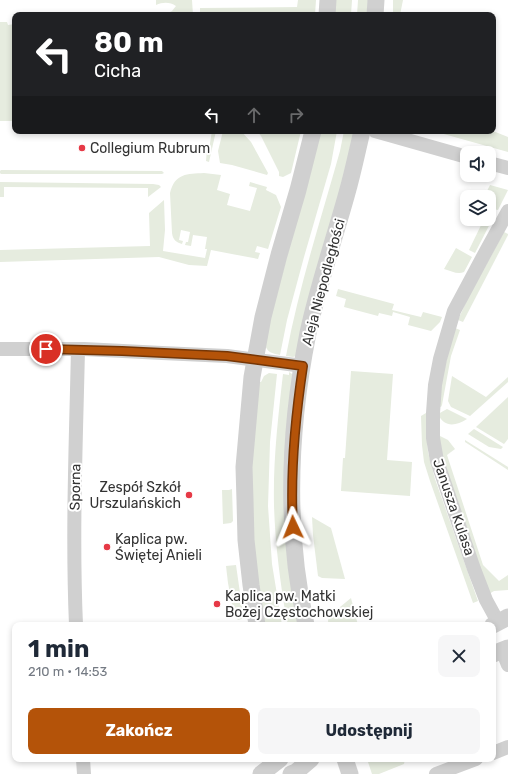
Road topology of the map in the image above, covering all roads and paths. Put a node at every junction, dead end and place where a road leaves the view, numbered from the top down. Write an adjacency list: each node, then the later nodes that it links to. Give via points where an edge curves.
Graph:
1 (328, 0): 3 (street)
2 (376, 0): 4 (street)
3 (327, 12)
4 (375, 12)
5 (312, 134): 14 (street, via 264,310)
6 (361, 134): 15 (street, Aleja Niepodległości, via 308,333)
7 (386, 134): 8 (street)
8 (460, 155)
9 (496, 165): 10 (street)
10 (508, 168)
11 (508, 211): 16 (street, Janusza Kulasa, via 454,311 435,385 433,426 437,461 474,569 486,600)
12 (0, 349): 13 (street)
13 (78, 349): 14 (street, via 227,356); 17 (street, Sporna)
14 (255, 360): 15 (street); 18 (street, via 244,467 244,500 246,540)
15 (303, 366): 19 (street, Aleja Niepodległości, via 295,423 292,515 299,586)
16 (500, 621)
17 (76, 622)
18 (257, 622)
19 (306, 622)
20 (508, 747): 21 (street)
21 (496, 752)
22 (83, 762): 28 (street)
23 (276, 762): 29 (street)
24 (306, 762): 27 (street)
25 (346, 762): 30 (street)
26 (468, 762): 31 (street)
27 (294, 770)
28 (84, 774)
29 (261, 774)
30 (350, 774)
31 (436, 774)

